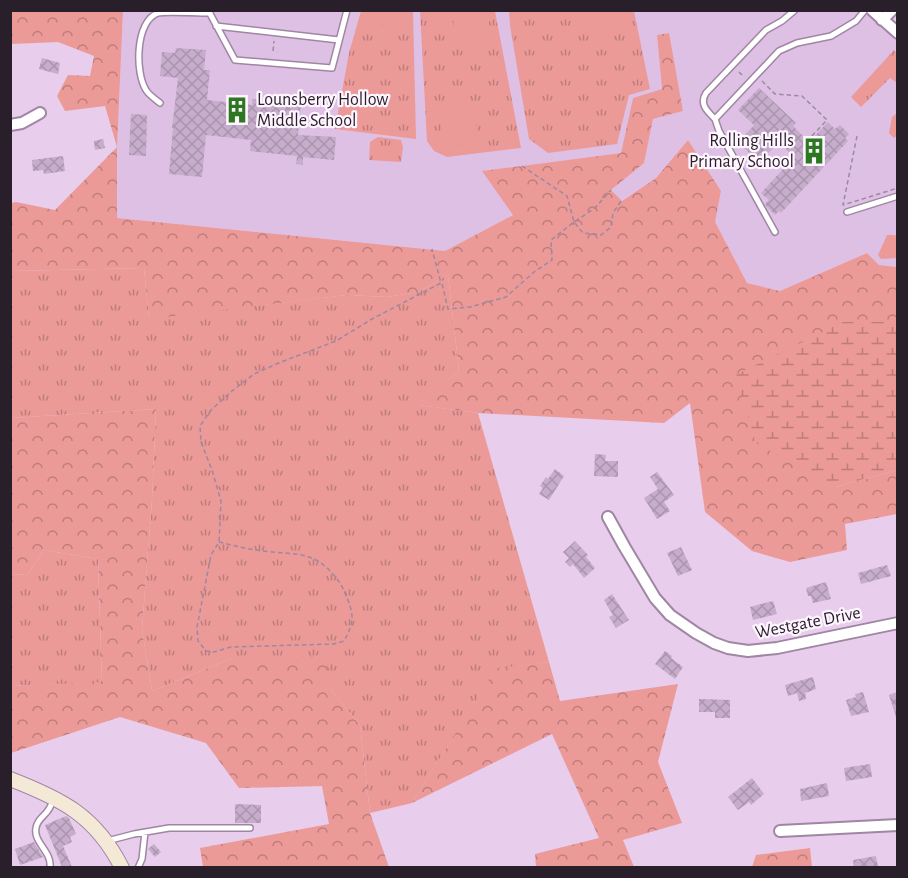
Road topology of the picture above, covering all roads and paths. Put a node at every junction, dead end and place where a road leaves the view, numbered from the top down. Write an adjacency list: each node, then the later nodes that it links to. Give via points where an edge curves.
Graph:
1 (347, 10): 11 (lane)
2 (795, 10): 18 (lane, via 766,30 706,93 703,105)
3 (865, 10): 18 (lane, via 856,21 831,36 779,51)
4 (872, 10): 7 (street)
5 (892, 10): 7 (street)
6 (209, 12): 8 (lane); 16 (lane, via 158,13 146,21 139,67 145,89)
7 (882, 20): 9 (street)
8 (216, 26): 11 (lane); 11 (lane, via 235,60 332,68)
9 (897, 33)
10 (274, 40): 12 (path)
11 (339, 40)
12 (273, 51)
13 (739, 72): 14 (path)
14 (742, 75)
15 (762, 81): 21 (path, via 775,94 802,96 827,120)
16 (160, 103)
17 (40, 112): 19 (street)
18 (715, 119): 29 (lane)
19 (10, 125)
20 (856, 136): 23 (path, via 843,205)
21 (808, 140)
22 (522, 166): 28 (path, via 567,196)
23 (897, 188)
24 (611, 190): 28 (path, via 595,208)
25 (897, 196): 27 (lane)
26 (621, 201): 28 (path, via 613,213 611,227 601,235 583,232)
27 (847, 212)
28 (574, 222): 31 (path, via 552,240 552,260 506,297 448,309)
29 (775, 232)
30 (432, 249): 31 (path)
31 (441, 283): 33 (path, via 336,341 254,374 211,410 200,426 201,442 221,501)
32 (608, 517): 34 (street, Westgate Drive, via 655,597 670,615 714,643 748,651 777,648)
33 (219, 542): 33 (path, via 211,555 197,627 198,641 206,651 344,641 353,619 341,583 329,568 308,556)
34 (897, 623)
35 (10, 779): 36 (street)
36 (53, 798): 41 (street, via 86,819); 42 (lane, via 36,824 35,833 51,861)
37 (897, 825): 39 (street)
38 (250, 828): 40 (lane, via 169,828)
39 (780, 831)
40 (145, 832): 41 (lane); 44 (lane)
41 (107, 841): 43 (street)
42 (49, 867)
43 (122, 867)
44 (138, 867)

